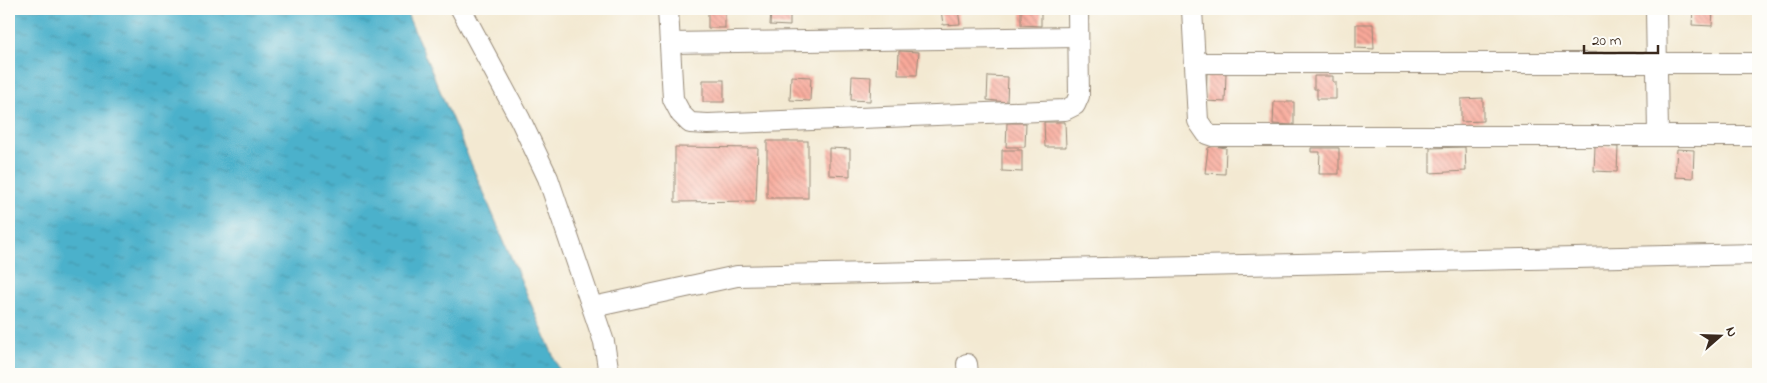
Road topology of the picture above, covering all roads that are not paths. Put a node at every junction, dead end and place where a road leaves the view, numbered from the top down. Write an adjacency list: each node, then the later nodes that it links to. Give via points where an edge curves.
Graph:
1 (461, 9): 14 (street, via 548,178)
2 (668, 9): 7 (street)
3 (1078, 9): 6 (street)
4 (1192, 9): 8 (street)
5 (1656, 9): 9 (street)
6 (1078, 37): 7 (street); 7 (street, via 1079,96 1075,105 1065,110 708,124 690,123 673,99)
7 (670, 43)
8 (1195, 63): 9 (street); 11 (street, via 1198,121 1207,134 1213,136)
9 (1657, 63): 10 (street); 11 (street)
10 (1758, 63)
11 (1658, 134): 12 (street)
12 (1758, 136)
13 (1758, 254): 14 (street, via 737,276)
14 (593, 307): 15 (street, via 604,342)
15 (609, 374)

